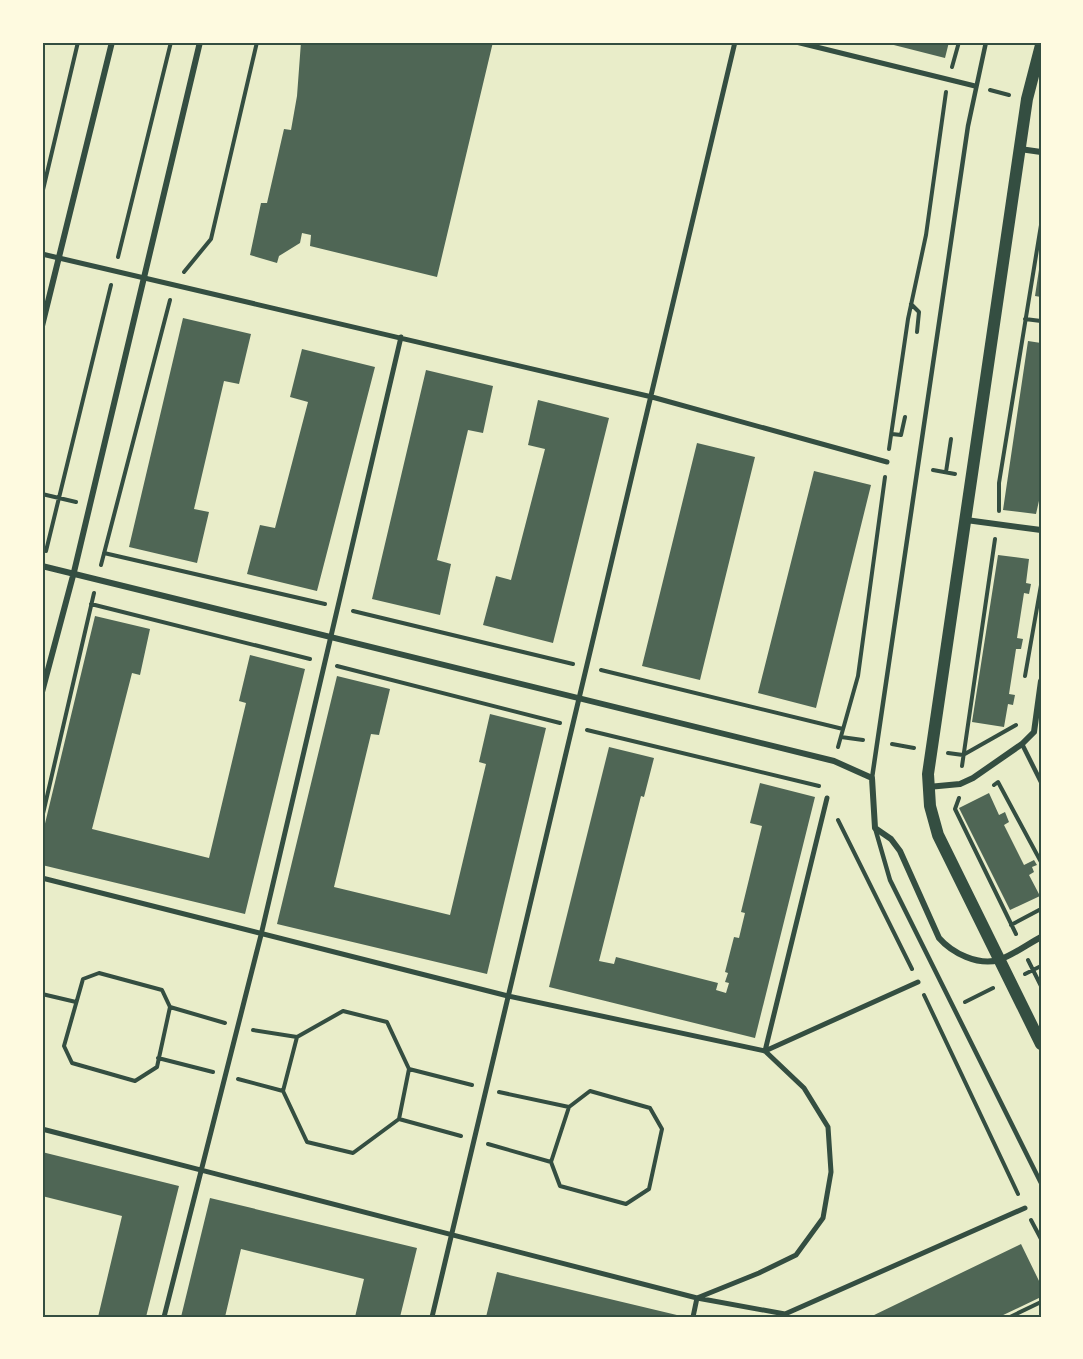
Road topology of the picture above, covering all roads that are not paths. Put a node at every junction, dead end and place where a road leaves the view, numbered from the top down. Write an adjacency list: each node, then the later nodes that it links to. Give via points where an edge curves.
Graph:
1 (112, 42): 11 (street)
2 (200, 42): 12 (street)
3 (735, 42): 15 (street)
4 (796, 42): 7 (street)
5 (986, 42): 7 (lane)
6 (1041, 45): 8 (main road, via 1030,84)
7 (975, 86): 26 (lane)
8 (1020, 149): 9 (street); 17 (main road)
9 (1041, 152)
10 (42, 254): 11 (street)
11 (59, 258): 12 (street); 13 (street)
12 (144, 277): 14 (street); 20 (street)
13 (42, 326)
14 (401, 337): 15 (street); 21 (street)
15 (652, 397): 16 (street); 24 (street)
16 (887, 462)
17 (966, 520): 18 (street); 28 (main road)
18 (1041, 531)
19 (42, 566): 20 (street)
20 (74, 572): 21 (street); 23 (street)
21 (331, 639): 24 (street); 32 (street)
22 (1041, 681): 25 (street, via 1034,732)
23 (42, 693)
24 (577, 700): 26 (street, via 834,761); 36 (street)
25 (1022, 744): 27 (lane); 28 (street, via 960,784)
26 (872, 778): 30 (street)
27 (1041, 782)
28 (928, 787): 34 (main road, via 939,835)
29 (827, 798): 38 (street)
30 (875, 828): 34 (street, via 900,851 946,947 966,957); 41 (lane, via 890,880)
31 (42, 878): 32 (street)
32 (261, 934): 36 (street); 40 (street)
33 (1041, 938): 34 (street)
34 (999, 960): 37 (main road)
35 (918, 982): 38 (street)
36 (508, 996): 38 (street); 43 (street)
37 (1041, 1044)
38 (765, 1051): 44 (street, via 804,1088 828,1127 831,1173 823,1218 796,1255)
39 (42, 1130): 40 (street)
40 (200, 1171): 43 (street); 45 (street)
41 (1041, 1183)
42 (1025, 1208): 44 (street, via 785,1314)
43 (452, 1236): 44 (street); 46 (street)
44 (698, 1298): 47 (street)
45 (164, 1317)
46 (432, 1317)
47 (693, 1317)

